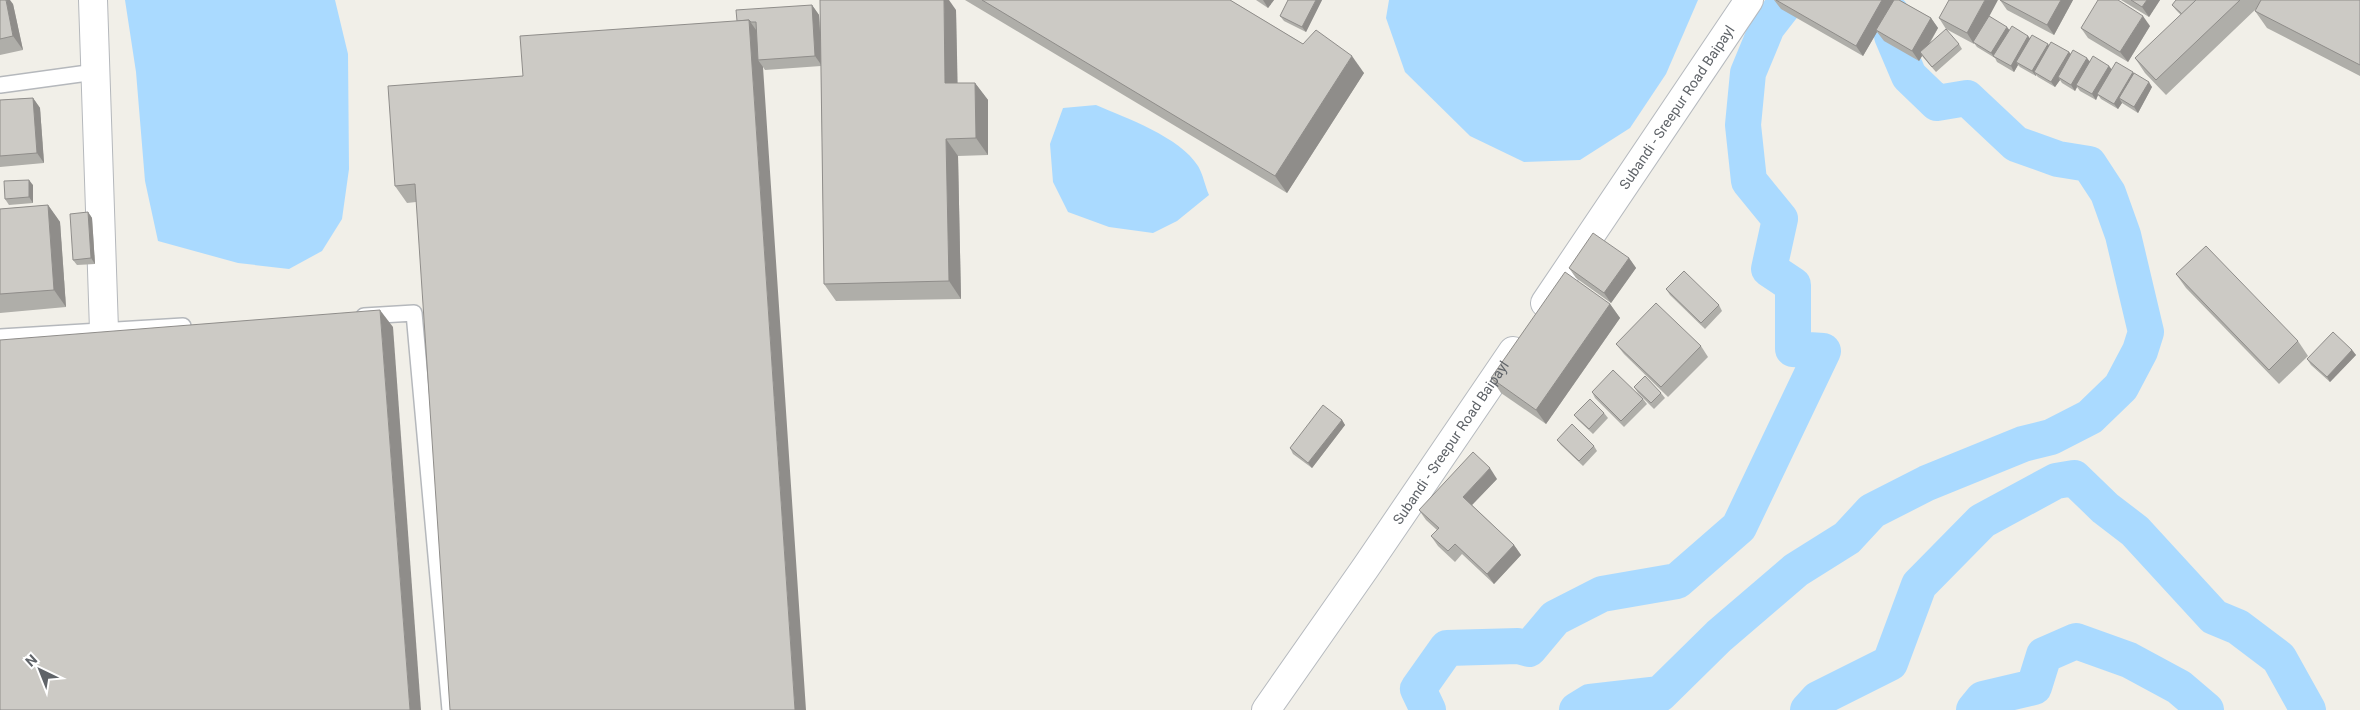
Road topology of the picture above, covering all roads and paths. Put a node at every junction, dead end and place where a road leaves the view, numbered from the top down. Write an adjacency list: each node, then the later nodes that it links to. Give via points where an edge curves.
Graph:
1 (93, 0): 3 (street)
2 (1749, 0): 10 (street, Subandi - Sreepur Road Baipayl)
3 (95, 72): 4 (lane); 7 (street)
4 (0, 85)
5 (346, 317): 9 (lane, via 414,314)
6 (201, 325): 7 (lane)
7 (104, 330): 8 (lane)
8 (0, 337)
9 (450, 710)
10 (1266, 710)

